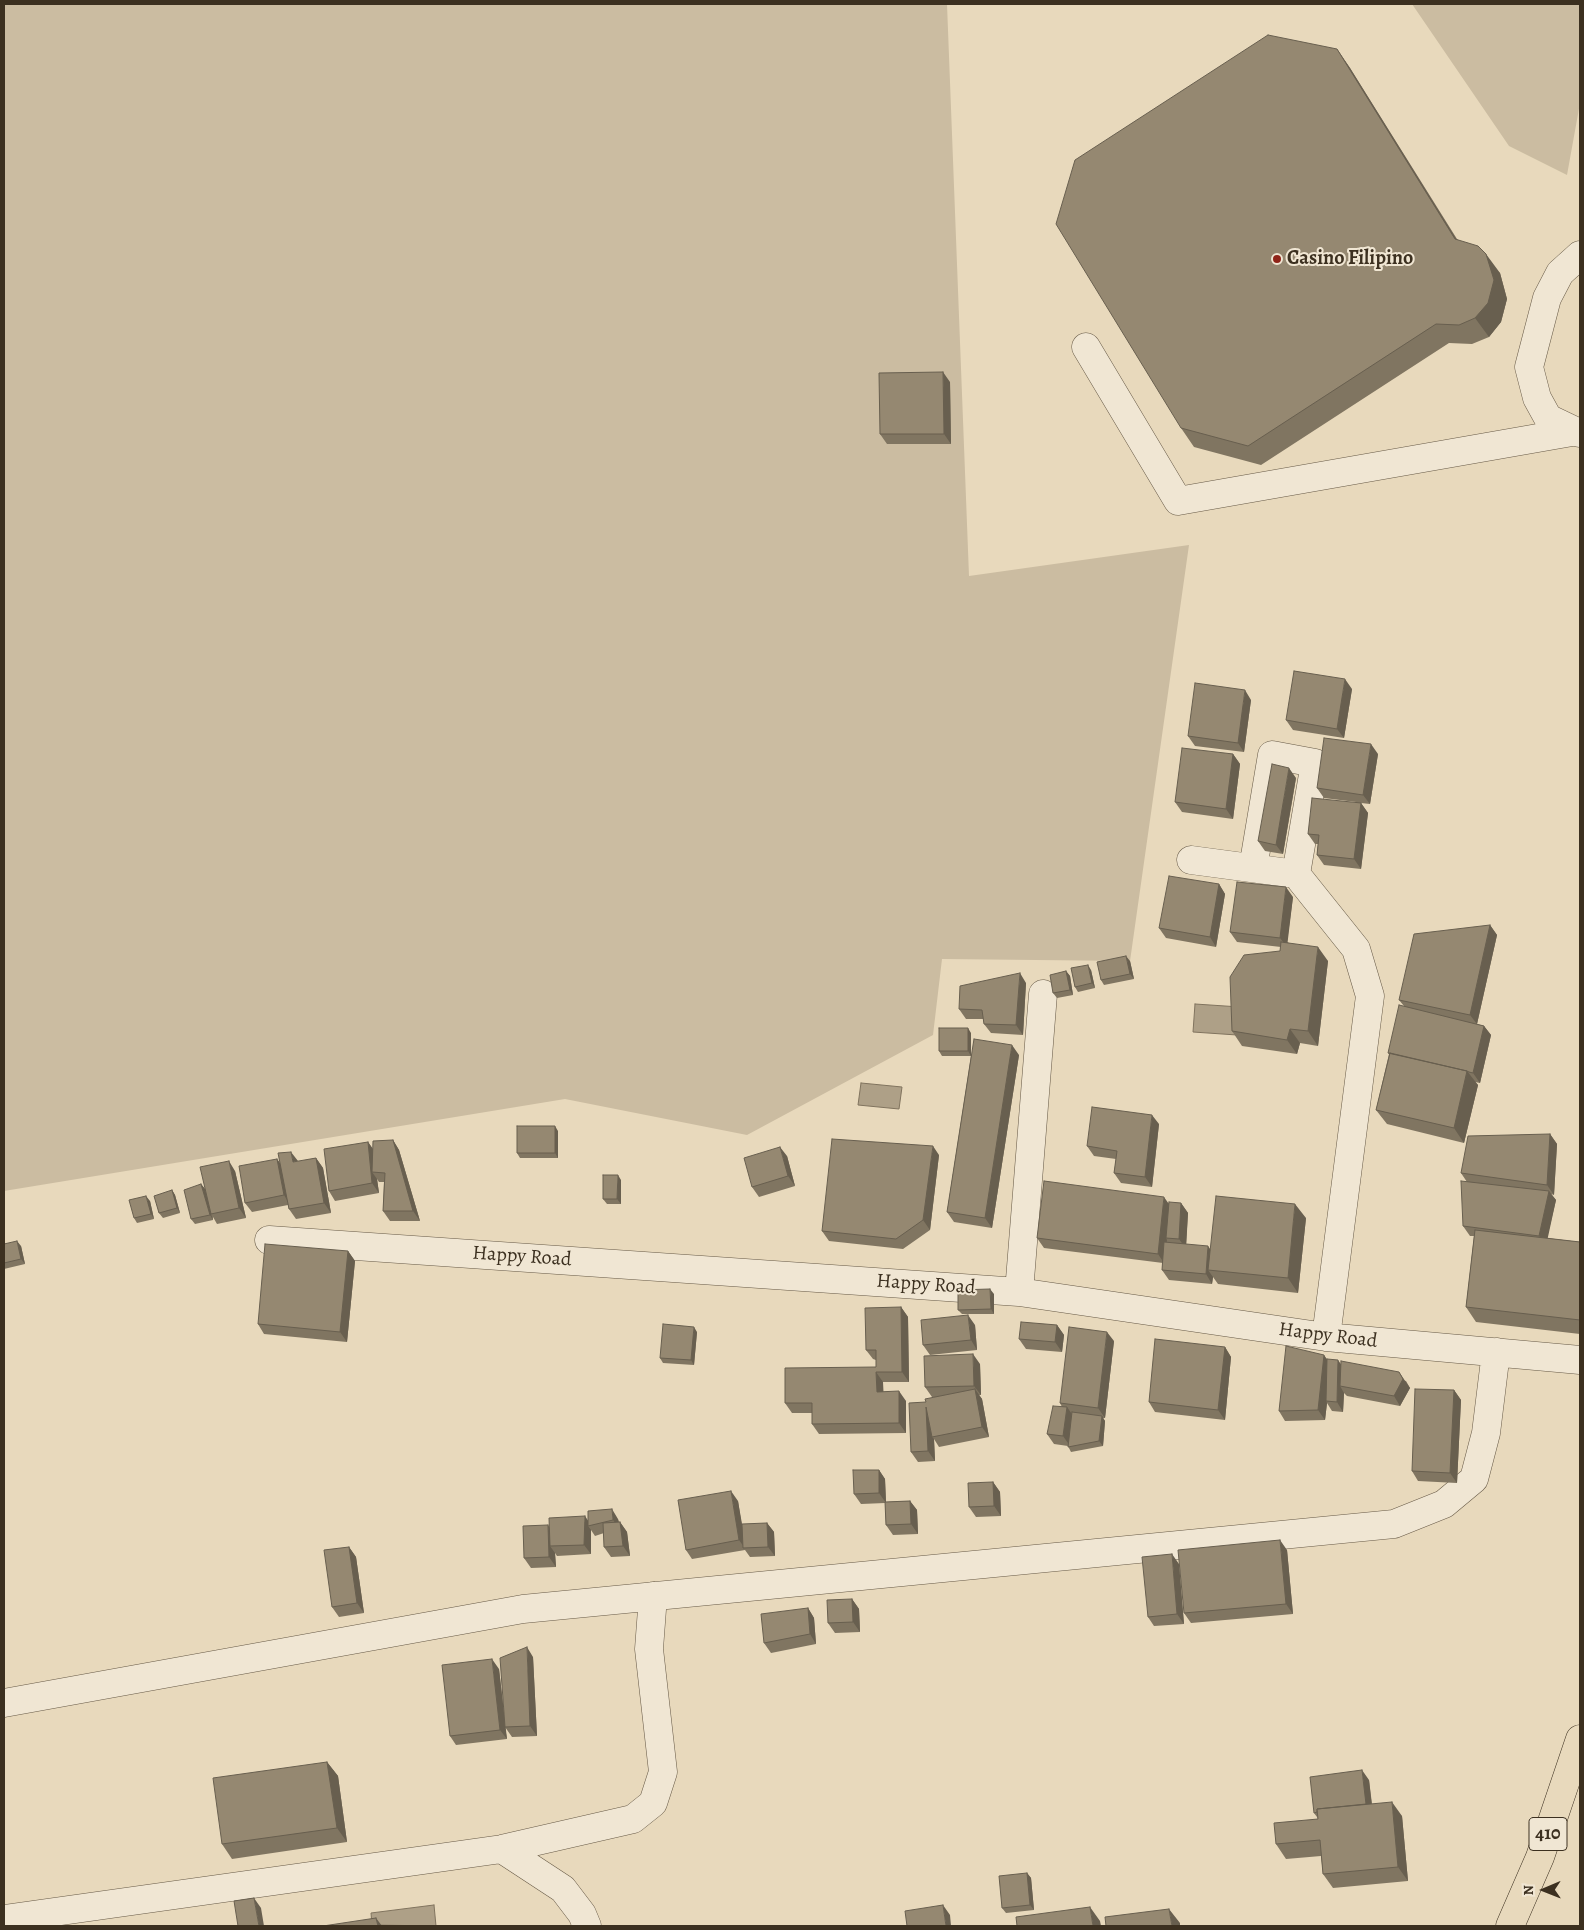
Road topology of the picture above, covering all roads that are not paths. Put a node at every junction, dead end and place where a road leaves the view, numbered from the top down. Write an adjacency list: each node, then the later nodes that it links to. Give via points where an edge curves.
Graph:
1 (1580, 255): 3 (street, via 1560,273 1547,298 1529,367 1537,398 1548,418)
2 (1086, 347): 3 (street, via 1178,501)
3 (1576, 433)
4 (1191, 860): 5 (street)
5 (1253, 868): 6 (street); 6 (street, via 1272,755 1315,764)
6 (1296, 874): 10 (street, via 1356,949 1370,996)
7 (1043, 994): 9 (street)
8 (269, 1240): 9 (street, Happy Road)
9 (1019, 1292): 10 (street, Happy Road)
10 (1326, 1337): 11 (street, Happy Road)
11 (1496, 1352): 12 (street, Happy Road); 13 (street, via 1486,1433 1474,1479 1444,1504 1394,1524)
12 (1580, 1360)
13 (653, 1596): 14 (street, via 523,1609); 16 (street, via 649,1648 663,1772 653,1803 633,1819)
14 (4, 1703)
15 (1580, 1739): 19 (main road, 410, via 1540,1857)
16 (502, 1849): 17 (street); 18 (street, via 563,1889)
17 (4, 1919)
18 (588, 1926)
19 (1510, 1926)

